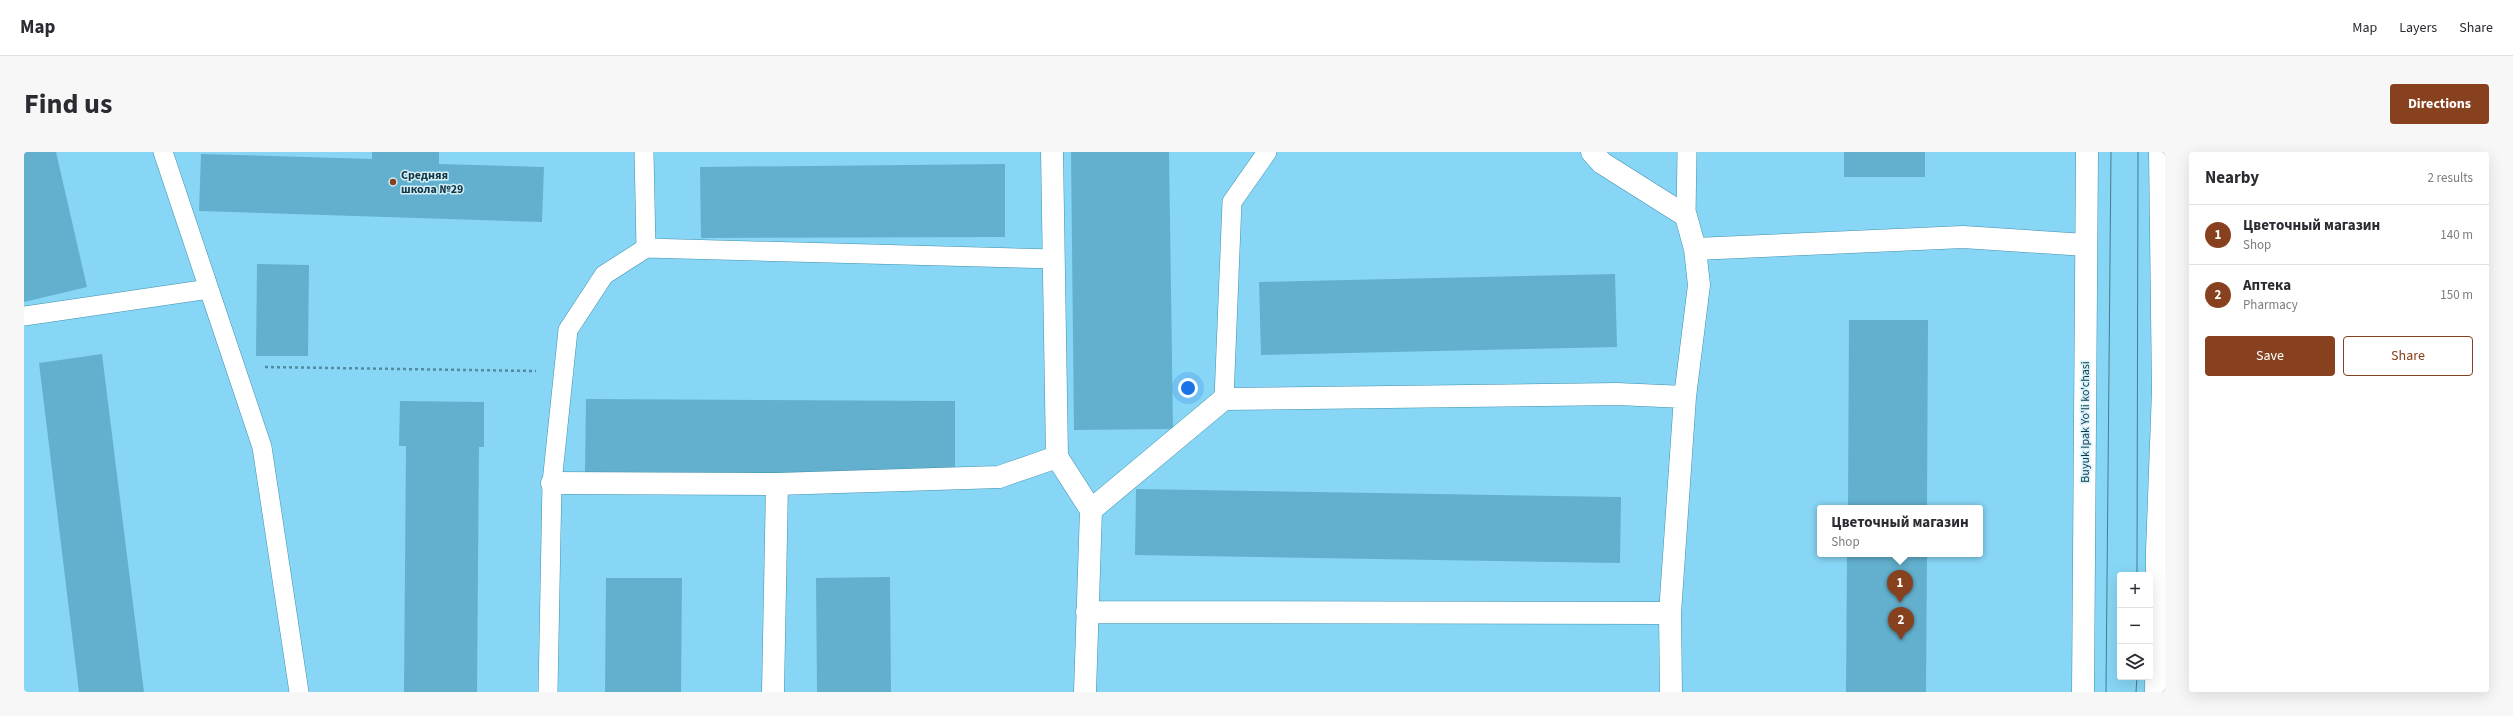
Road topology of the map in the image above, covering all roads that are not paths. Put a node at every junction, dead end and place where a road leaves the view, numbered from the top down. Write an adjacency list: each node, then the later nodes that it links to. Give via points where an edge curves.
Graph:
1 (163, 152): 14 (lane)
2 (644, 152): 11 (lane)
3 (1052, 152): 13 (street)
4 (1267, 152): 18 (lane, via 1232,202)
5 (1592, 152): 9 (street, via 1602,163)
6 (1687, 152): 9 (lane)
7 (2087, 152): 10 (street, Buyuk Ipak Yo'li ko'chasi)
8 (2160, 152): 16 (street)
9 (1686, 216): 12 (street)
10 (2086, 245): 12 (street, via 1963,237); 30 (street, Buyuk Ipak Yo'li ko'chasi)
11 (646, 248): 13 (lane); 20 (lane, via 604,275 568,330)
12 (1695, 249): 17 (street, via 1699,285)
13 (1054, 259): 19 (street)
14 (209, 289): 15 (lane); 25 (lane, via 262,447)
15 (24, 316)
16 (2164, 391): 31 (street, via 2157,551)
17 (1685, 397): 18 (street, via 1617,394); 24 (street)
18 (1224, 399): 22 (street)
19 (1057, 458): 21 (street, via 999,477); 22 (street)
20 (552, 483): 21 (street); 26 (lane)
21 (777, 484): 27 (street)
22 (1091, 510): 23 (street)
23 (1087, 612): 24 (street); 28 (street)
24 (1670, 613): 29 (street)
25 (299, 692)
26 (548, 692)
27 (773, 692)
28 (1084, 692)
29 (1670, 692)
30 (2083, 692)
31 (2156, 692)

